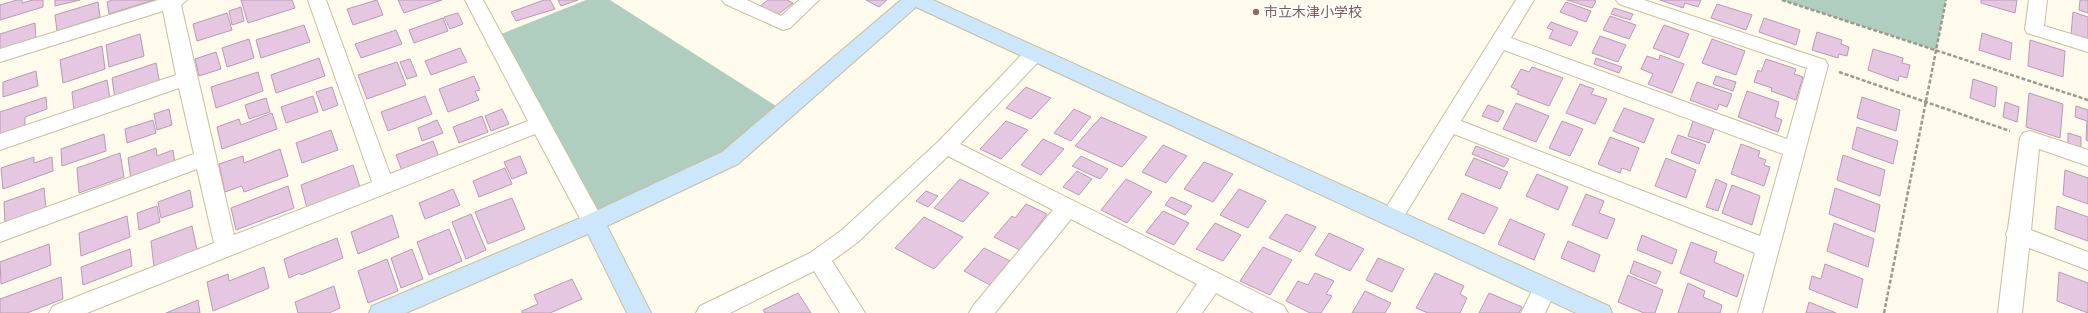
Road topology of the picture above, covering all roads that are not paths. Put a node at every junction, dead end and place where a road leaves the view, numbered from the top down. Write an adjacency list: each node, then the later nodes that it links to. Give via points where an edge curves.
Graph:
1 (317, 0): 23 (street)
2 (474, 0): 16 (street)
3 (731, 0): 4 (street, via 782,24)
4 (810, 0)
5 (913, 0): 26 (street, via 730,158)
6 (917, 0): 13 (street)
7 (1524, 0): 11 (street)
8 (1625, 0): 20 (street, via 1818,65)
9 (2038, 0): 12 (street, via 2034,29)
10 (175, 1): 14 (street); 15 (street)
11 (1500, 41): 17 (street); 20 (street)
12 (2088, 46)
13 (1034, 54): 19 (street); 25 (street)
14 (0, 56)
15 (186, 79): 18 (street); 21 (street)
16 (540, 124): 23 (street); 26 (street)
17 (1449, 124): 25 (street); 30 (street)
18 (0, 142)
19 (946, 146): 24 (street); 31 (street, via 850,236)
20 (1794, 150): 30 (street)
21 (207, 157): 27 (street); 29 (street)
22 (2088, 158): 28 (street, via 2030,138)
23 (384, 186): 29 (street)
24 (1068, 208): 33 (street); 40 (street)
25 (1392, 217): 34 (street)
26 (593, 222): 36 (street); 37 (street)
27 (0, 233)
28 (2018, 234): 32 (street); 46 (street)
29 (226, 248): 35 (street)
30 (1768, 249): 45 (street)
31 (818, 259): 38 (street); 39 (street)
32 (2088, 261)
33 (1212, 280): 41 (street); 42 (street)
34 (1546, 288): 43 (street); 44 (street)
35 (61, 313)
36 (381, 313)
37 (639, 313)
38 (708, 313)
39 (853, 313)
40 (981, 313)
41 (1189, 313)
42 (1276, 313)
43 (1533, 313)
44 (1600, 313)
45 (1750, 313)
46 (2010, 313)

